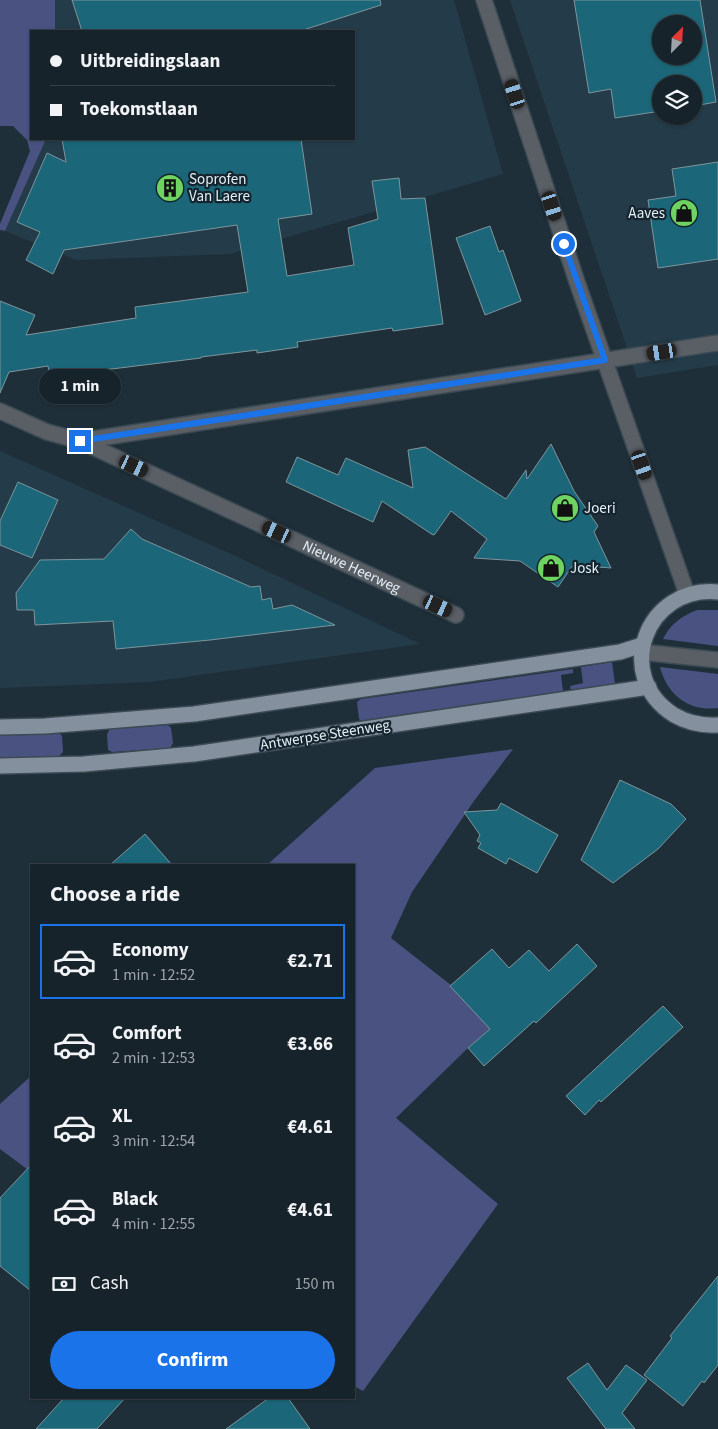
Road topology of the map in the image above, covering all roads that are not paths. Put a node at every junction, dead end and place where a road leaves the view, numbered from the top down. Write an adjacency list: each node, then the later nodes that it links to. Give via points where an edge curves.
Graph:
1 (484, 0): 3 (street)
2 (718, 344): 3 (street)
3 (605, 360): 5 (street); 7 (street)
4 (0, 411): 5 (street, Nieuwe Heerweg, via 47,432)
5 (80, 441): 8 (street, Nieuwe Heerweg)
6 (718, 592): 7 (main road)
7 (687, 594): 9 (main road, via 660,611 649,628)
8 (456, 614)
9 (642, 649): 10 (street); 11 (main road); 13 (main road, via 194,714)
10 (718, 660)
11 (649, 687): 12 (main road, via 666,710 681,719); 14 (main road, Antwerpse Steenweg, via 194,754 84,764)
12 (718, 725)
13 (0, 727)
14 (0, 766)

